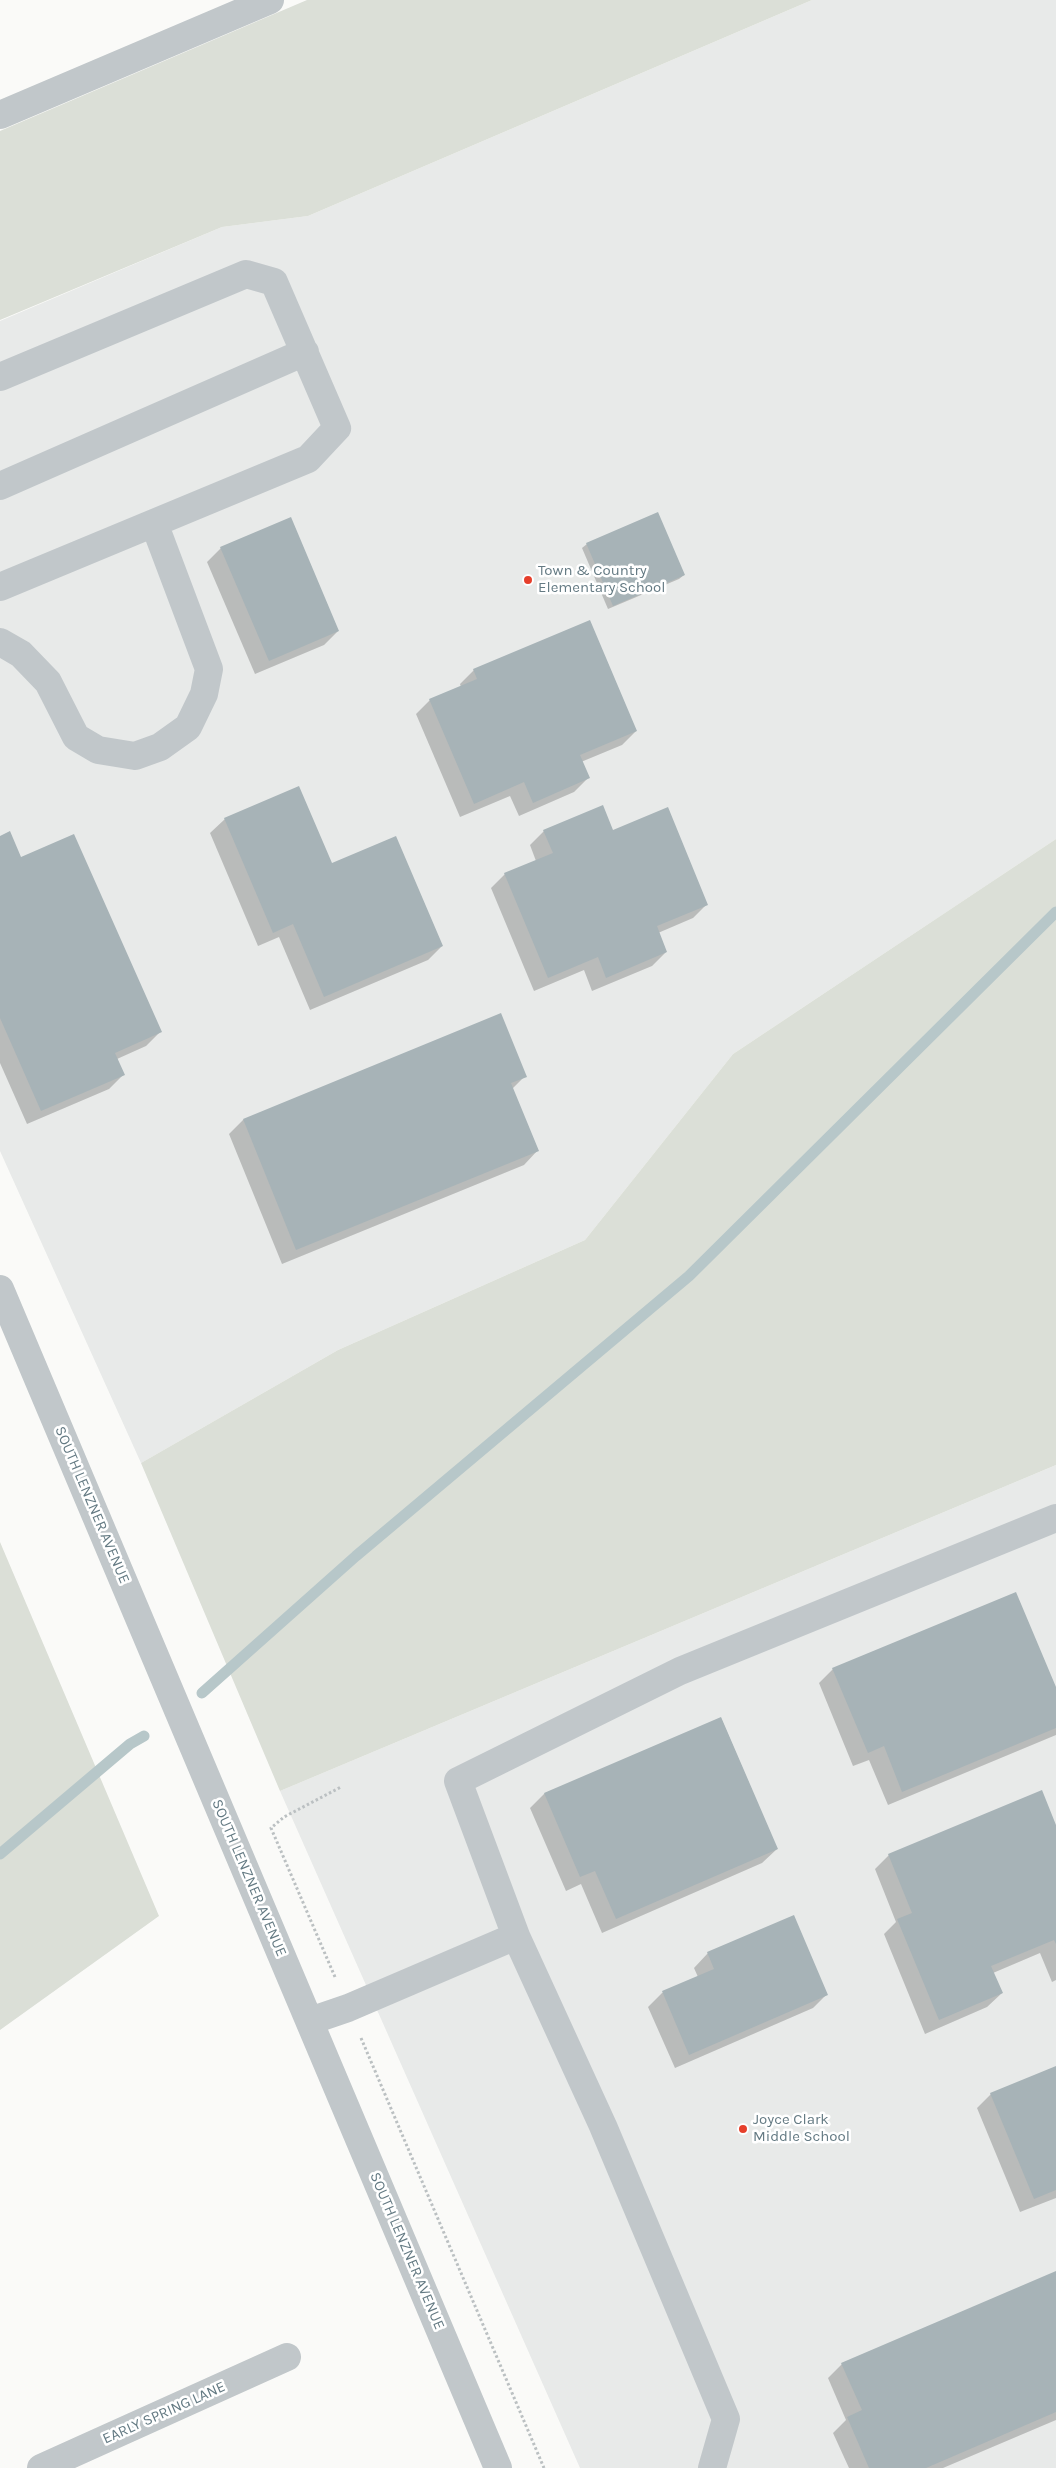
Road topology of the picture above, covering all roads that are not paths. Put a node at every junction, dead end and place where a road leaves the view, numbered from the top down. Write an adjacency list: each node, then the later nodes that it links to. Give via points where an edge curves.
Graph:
1 (270, 0): 2 (street)
2 (0, 115)
3 (305, 352): 4 (street, via 274,282 246,274); 5 (street); 6 (street, via 337,428 308,459)
4 (0, 378)
5 (0, 486)
6 (154, 523): 7 (street); 8 (street, via 209,669 204,694 188,726 160,748 135,756 98,750 76,737 48,682 21,654)
7 (0, 588)
8 (0, 642)
9 (0, 1289): 12 (street, SOUTH LENZNER AVENUE)
10 (1056, 1518): 11 (street, via 680,1671 458,1781)
11 (516, 1936): 12 (street); 16 (street, via 602,2126 726,2419)
12 (310, 2021): 15 (street, SOUTH LENZNER AVENUE)
13 (287, 2357): 14 (street, EARLY SPRING LANE)
14 (41, 2468)
15 (498, 2468)
16 (712, 2468)

